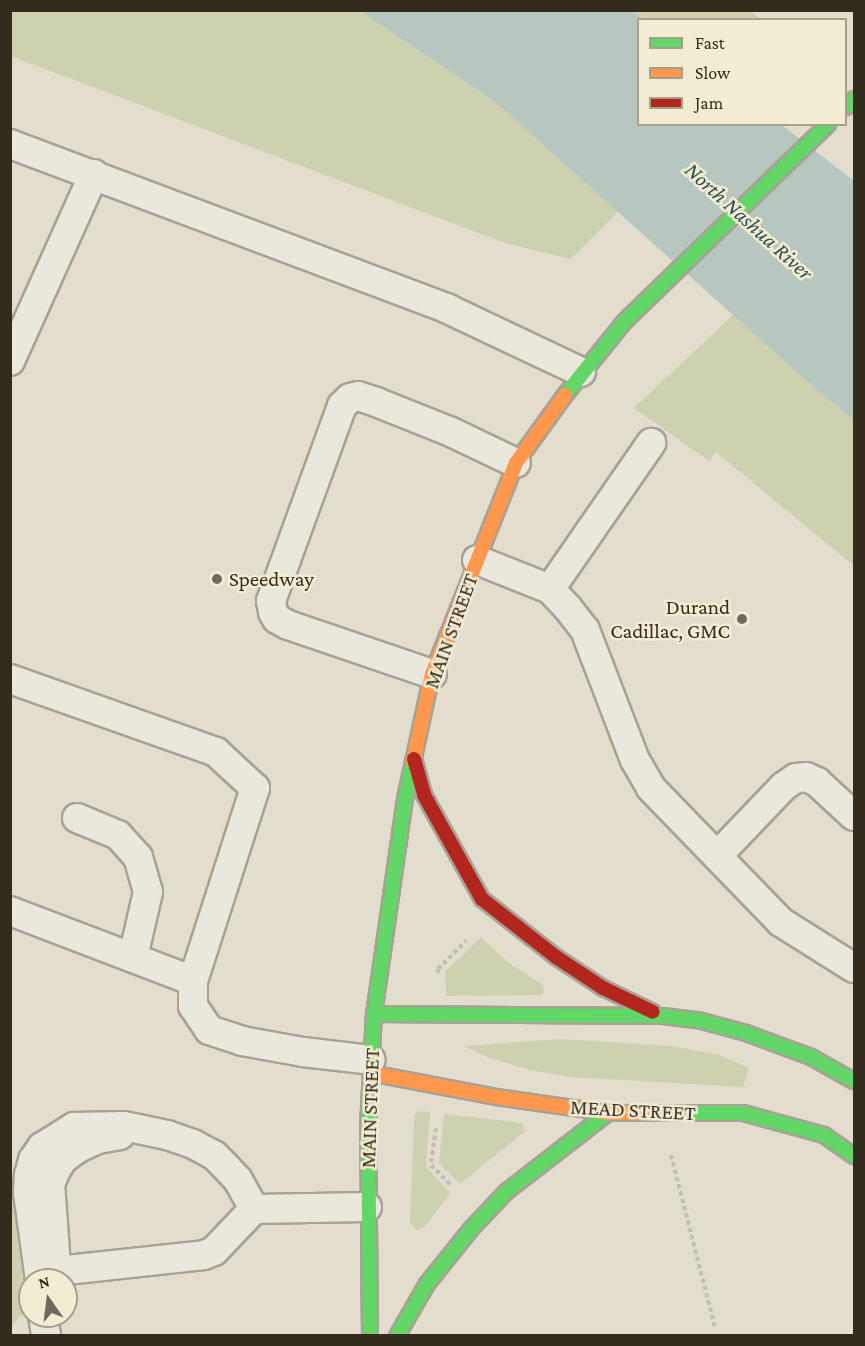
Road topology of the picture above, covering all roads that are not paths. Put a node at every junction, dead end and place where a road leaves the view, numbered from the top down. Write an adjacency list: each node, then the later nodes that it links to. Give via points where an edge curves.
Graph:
1 (826, 126): 5 (main road, MAIN STREET, via 625,321)
2 (10, 144): 3 (lane)
3 (94, 174): 4 (lane); 5 (lane, via 448,309)
4 (10, 361)
5 (582, 372): 7 (main road, MAIN STREET)
6 (651, 443): 9 (lane)
7 (516, 463): 8 (main road, MAIN STREET); 10 (lane, via 449,431 358,396 342,406 271,601 273,612 288,625)
8 (477, 560): 9 (lane); 10 (main road, MAIN STREET)
9 (550, 589): 15 (lane, via 585,630 635,760 651,788)
10 (432, 674): 12 (main road, MAIN STREET)
11 (10, 679): 19 (lane, via 216,752 255,788)
12 (414, 758): 20 (main road, MAIN STREET); 21 (main road, via 424,795 482,899 603,988)
13 (855, 816): 15 (lane, via 817,782 796,778)
14 (77, 818): 17 (lane, via 118,835 138,857 148,892)
15 (717, 856): 18 (lane, via 781,922)
16 (10, 911): 17 (lane)
17 (133, 957): 19 (lane)
18 (855, 968)
19 (193, 981): 22 (lane, via 193,1006 209,1030 242,1041)
20 (374, 1014): 21 (main road); 22 (main road, MAIN STREET)
21 (663, 1016): 23 (main road, via 698,1020 746,1033 811,1057)
22 (370, 1066): 24 (main road, MEAD STREET, via 496,1097); 26 (main road, MAIN STREET)
23 (855, 1081)
24 (608, 1113): 25 (main road, MEAD STREET, via 743,1113 824,1135); 31 (main road, via 506,1192 427,1284)
25 (855, 1156)
26 (367, 1207): 27 (lane); 30 (main road, MAIN STREET)
27 (254, 1209): 28 (lane, via 237,1180 214,1155 167,1135 138,1133 98,1138 63,1159 50,1184); 29 (lane, via 214,1251 204,1255)
28 (48, 1268)
29 (78, 1272)
30 (370, 1335)
31 (397, 1335)

